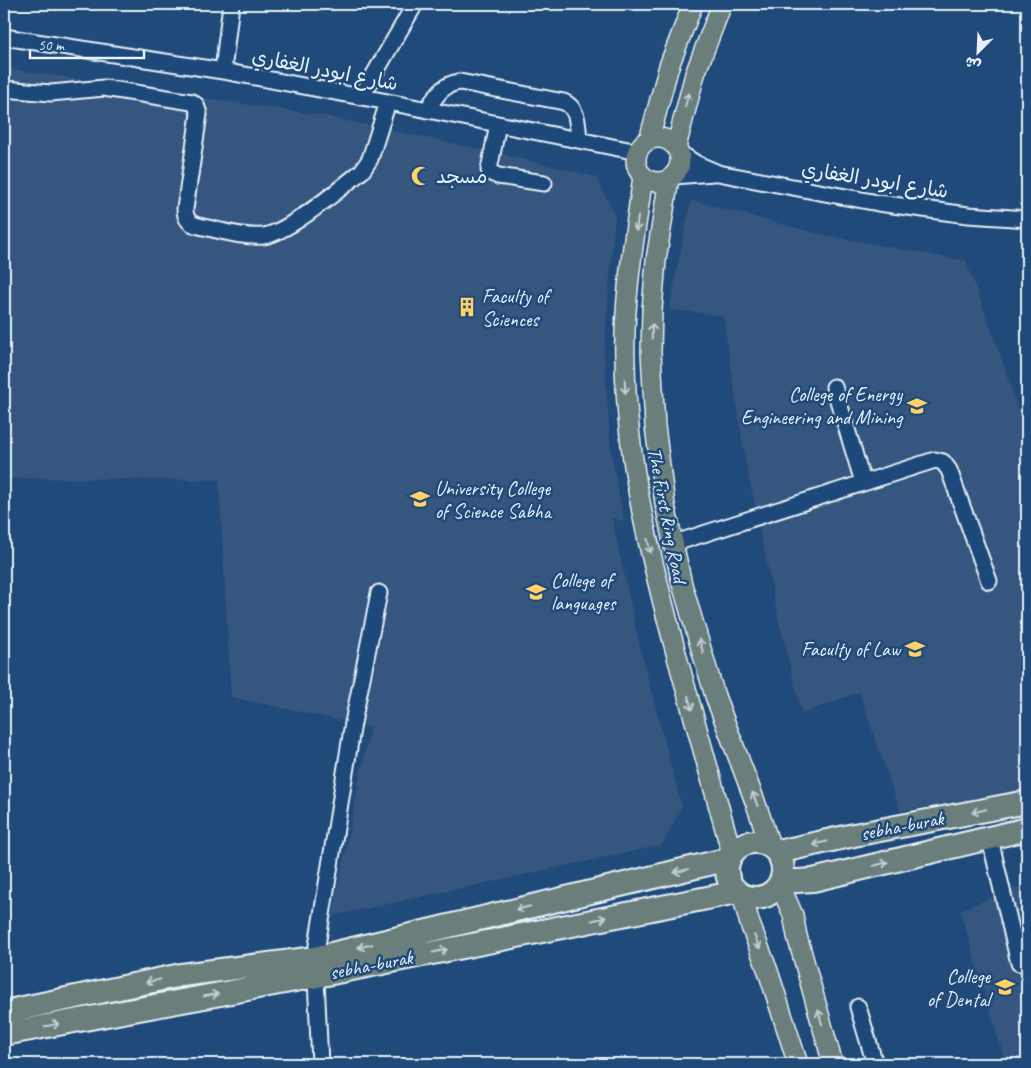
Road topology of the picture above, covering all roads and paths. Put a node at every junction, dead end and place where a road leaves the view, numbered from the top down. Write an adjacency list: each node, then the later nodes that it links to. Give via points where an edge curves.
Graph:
1 (231, 4): 6 (street)
2 (415, 4): 8 (street)
3 (693, 4): 13 (main road)
4 (722, 4): 14 (main road, one-way to 4, via 695,74)
5 (4, 37): 6 (street, شارع ابودر الغفاري)
6 (223, 72): 8 (street, شارع ابودر الغفاري)
7 (4, 89): 9 (street, via 51,93 104,88 192,102 199,114 185,208 187,220 199,226 256,236 287,227 362,171 370,158)
8 (361, 97): 9 (street, شارع ابودر الغفاري)
9 (388, 102): 10 (street, شارع ابودر الغفاري)
10 (427, 110): 11 (street, شارع ابودر الغفاري); 12 (street, via 448,85 460,82 487,87 569,104 576,113)
11 (498, 124): 12 (street, شارع ابودر الغفاري); 18 (street, via 491,173)
12 (579, 139): 13 (street, شارع ابودر الغفاري)
13 (644, 146): 14 (main road, via 661,138); 16 (main road, via 637,164)
14 (677, 150): 15 (street, شارع ابودر الغفاري); 17 (main road, via 679,165)
15 (718, 173): 17 (street, شارع ابودر الغفاري); 19 (street, شارع ابودر الغفاري, via 878,203)
16 (643, 176): 17 (main road, via 656,181); 29 (main road, The First Ring Road, one-way to 29, via 625,350 627,414 633,463 657,583)
17 (671, 177): 22 (main road, The First Ring Road, one-way to 17, via 659,465 651,352 656,260)
18 (544, 183)
19 (1027, 219)
20 (834, 387): 21 (street)
21 (864, 482): 22 (street); 23 (street, via 930,460 943,462 949,470)
22 (672, 544): 28 (main road, The First Ring Road, one-way to 22, via 715,696)
23 (989, 581)
24 (379, 593): 33 (street, via 354,723)
25 (1027, 802): 28 (highway, sebha-burak, one-way to 28)
26 (1027, 829): 27 (highway, sebha-burak)
27 (990, 838): 30 (highway, sebha-burak, one-way to 27, via 813,880); 32 (street)
28 (774, 849): 29 (highway, via 762,842 745,843); 30 (highway, via 784,866)
29 (730, 857): 31 (highway, via 727,873); 33 (highway, sebha-burak, one-way to 33)
30 (781, 883): 31 (highway, via 767,896 751,898); 39 (main road, one-way to 30, via 793,915)
31 (740, 894): 33 (highway, sebha-burak, one-way to 31); 38 (main road, one-way to 38)
32 (1019, 963)
33 (316, 967): 35 (highway, sebha-burak, one-way to 35, via 181,975); 36 (highway, sebha-burak, one-way to 33); 37 (street)
34 (858, 1007): 40 (street)
35 (4, 1012)
36 (4, 1034)
37 (320, 1064)
38 (798, 1064)
39 (833, 1064)
40 (876, 1064)

